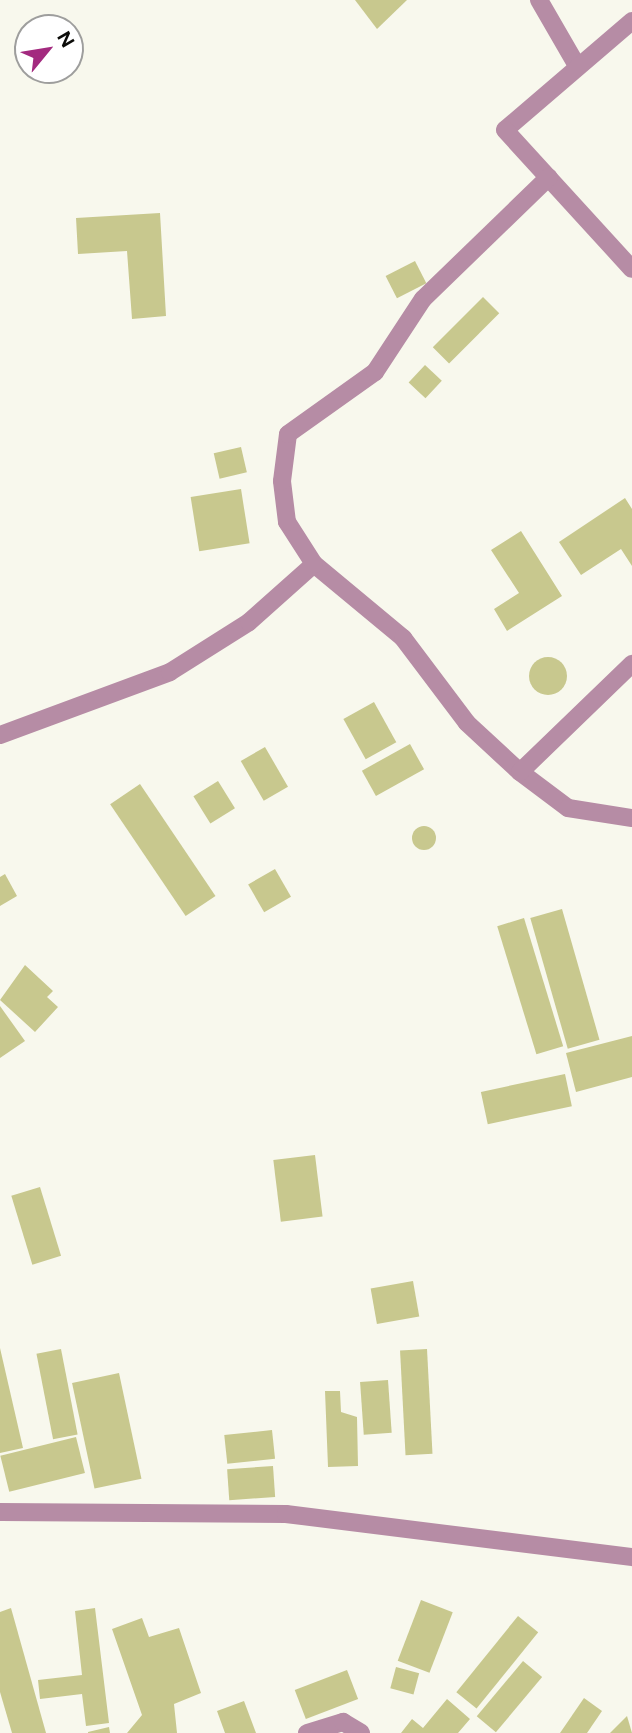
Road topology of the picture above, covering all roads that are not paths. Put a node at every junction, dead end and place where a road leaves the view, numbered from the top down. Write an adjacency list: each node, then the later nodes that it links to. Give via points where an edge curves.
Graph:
1 (539, 0): 3 (street)
2 (632, 21): 3 (street)
3 (576, 64): 4 (street, via 505,130)
4 (549, 177): 5 (street); 6 (street, via 441,279 375,372 288,434 282,481 287,523)
5 (632, 269)
6 (314, 564): 8 (street, via 249,622 170,672); 9 (street, via 403,639 467,723)
7 (632, 664): 9 (street)
8 (0, 735)
9 (520, 772): 10 (street, via 568,808)
10 (632, 818)
11 (0, 1512): 12 (street, via 286,1514)
12 (632, 1557)
13 (307, 1733): 14 (street, via 343,1722)
14 (361, 1733)

